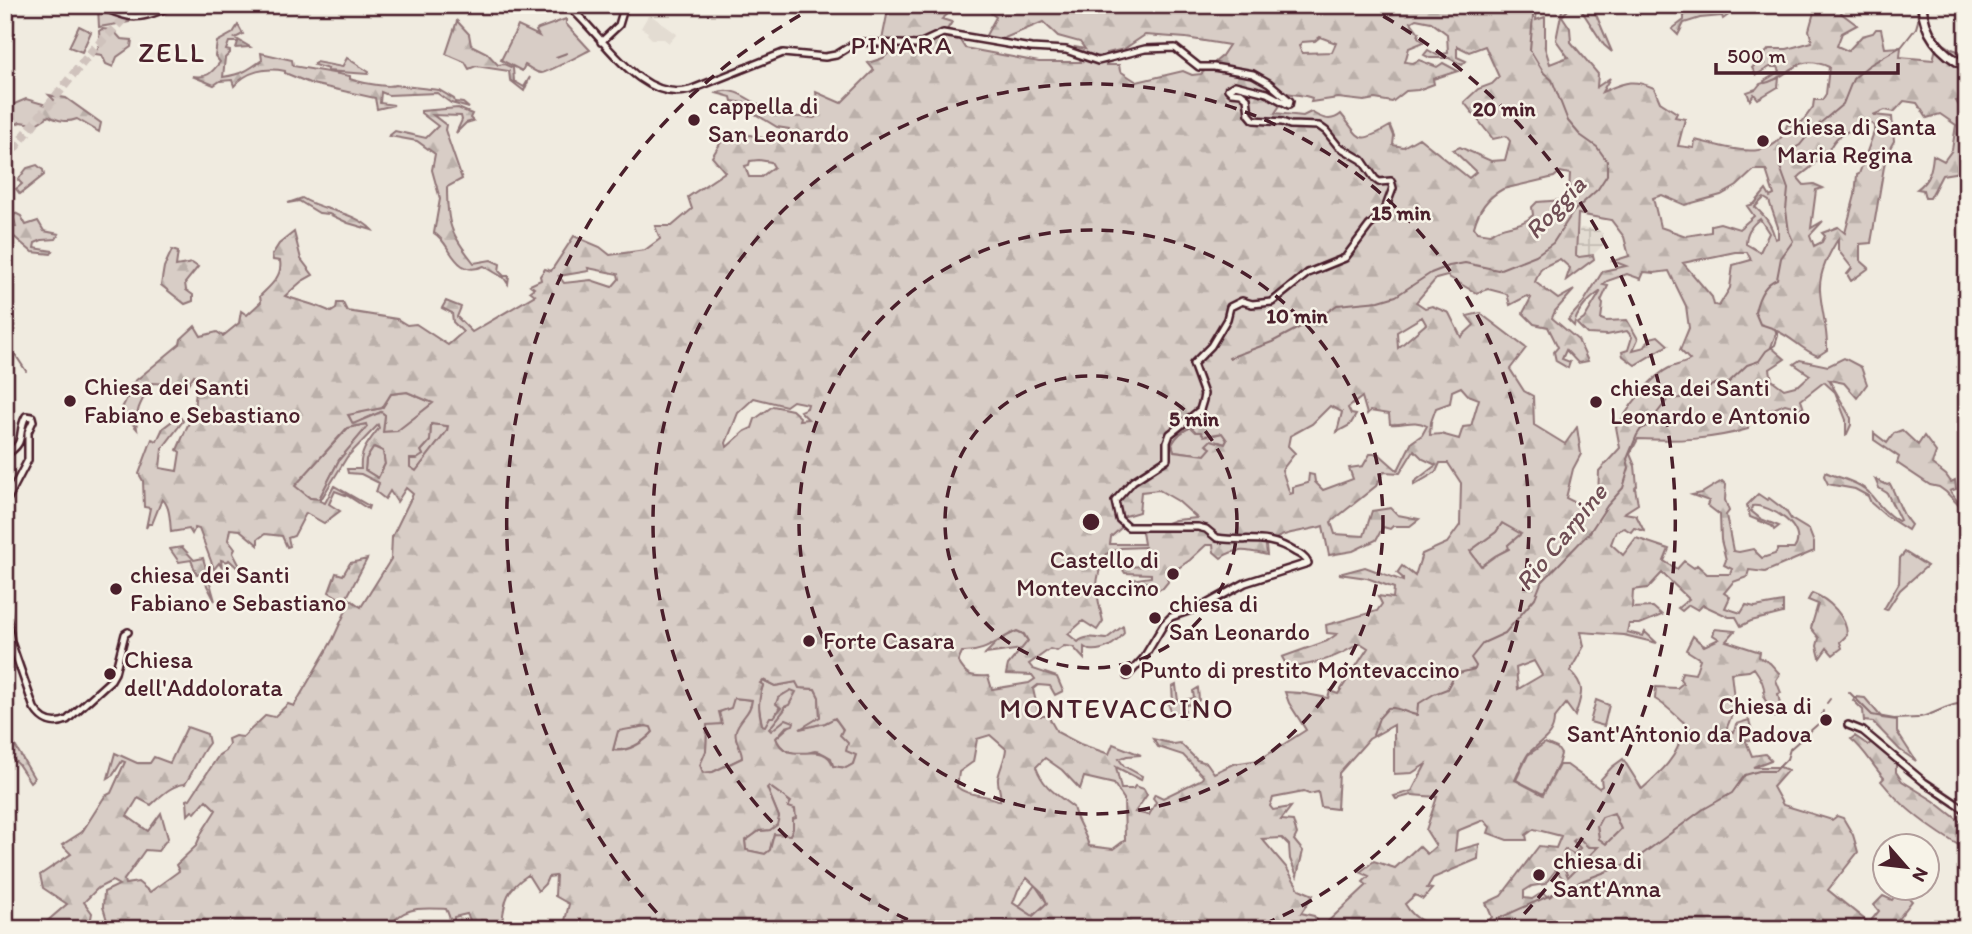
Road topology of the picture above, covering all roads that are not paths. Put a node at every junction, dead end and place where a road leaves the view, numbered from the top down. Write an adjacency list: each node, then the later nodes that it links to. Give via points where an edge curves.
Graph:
1 (14, 5): 7 (street)
2 (99, 5): 3 (street, via 129,18 149,16)
3 (173, 5)
4 (567, 5): 8 (street)
5 (625, 5): 8 (street, via 619,25)
6 (1922, 5): 9 (main road, via 1933,40 1947,56)
7 (5, 9)
8 (601, 42): 14 (street, via 648,83 670,92 690,90 783,52 831,57 860,42 917,45 943,33 1066,50 1098,61 1169,47 1199,66 1261,78 1291,102 1287,105 1268,93 1229,87 1247,98 1254,120 1322,128 1338,146 1362,160 1375,179 1393,183 1382,214 1345,258 1304,275 1272,302 1233,303 1211,346 1193,365 1204,394 1200,410 1170,434 1167,459 1133,481 1115,504 1121,523 1128,527 1198,527 1221,539 1269,539 1308,563 1245,583 1171,617)
9 (1967, 67)
10 (5, 455): 11 (street, via 18,447 23,419 30,416 27,460)
11 (5, 503)
12 (5, 602): 13 (street, via 11,642 34,708 49,722 67,720 111,680)
13 (125, 637)
14 (1128, 676)
15 (1851, 725): 16 (street)
16 (1967, 811)

